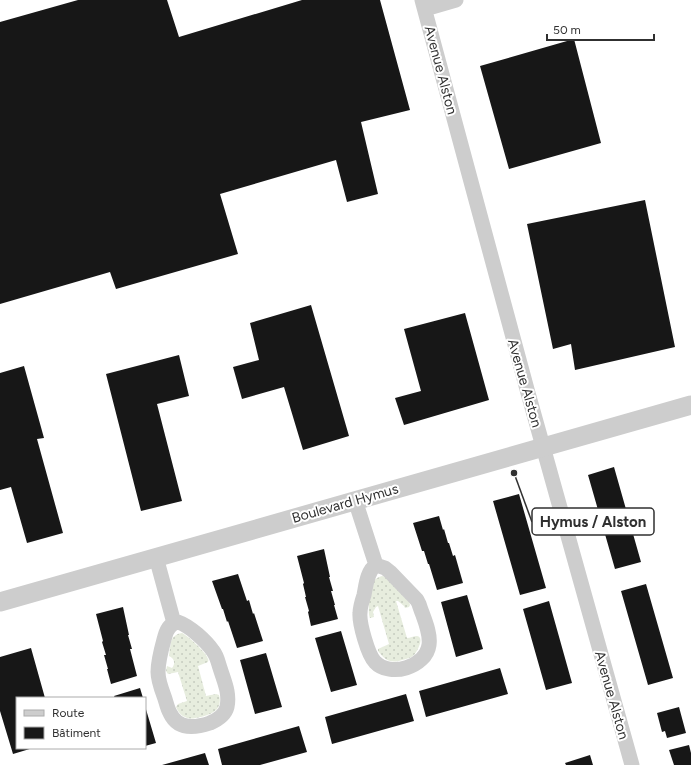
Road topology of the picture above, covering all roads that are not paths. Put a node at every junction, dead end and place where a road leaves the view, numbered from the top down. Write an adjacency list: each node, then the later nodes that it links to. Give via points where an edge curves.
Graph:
1 (456, 0): 2 (street)
2 (424, 4): 4 (street, Avenue Alston)
3 (691, 405): 4 (street, Boulevard Hymus)
4 (543, 447): 5 (street, Boulevard Hymus); 10 (street, Avenue Alston)
5 (355, 500): 6 (street, Boulevard Hymus); 7 (street)
6 (156, 557): 8 (street, Boulevard Hymus); 9 (street)
7 (376, 565): 7 (street, via 367,579 360,613 361,626 375,662 390,670 400,669 417,663 426,656 429,645 428,632 417,600 390,572)
8 (0, 602)
9 (174, 623): 9 (street, via 166,632 158,664 158,678 174,719 188,727 199,726 215,720 224,713 228,702 227,691 213,651 189,628 178,622)
10 (632, 765)

